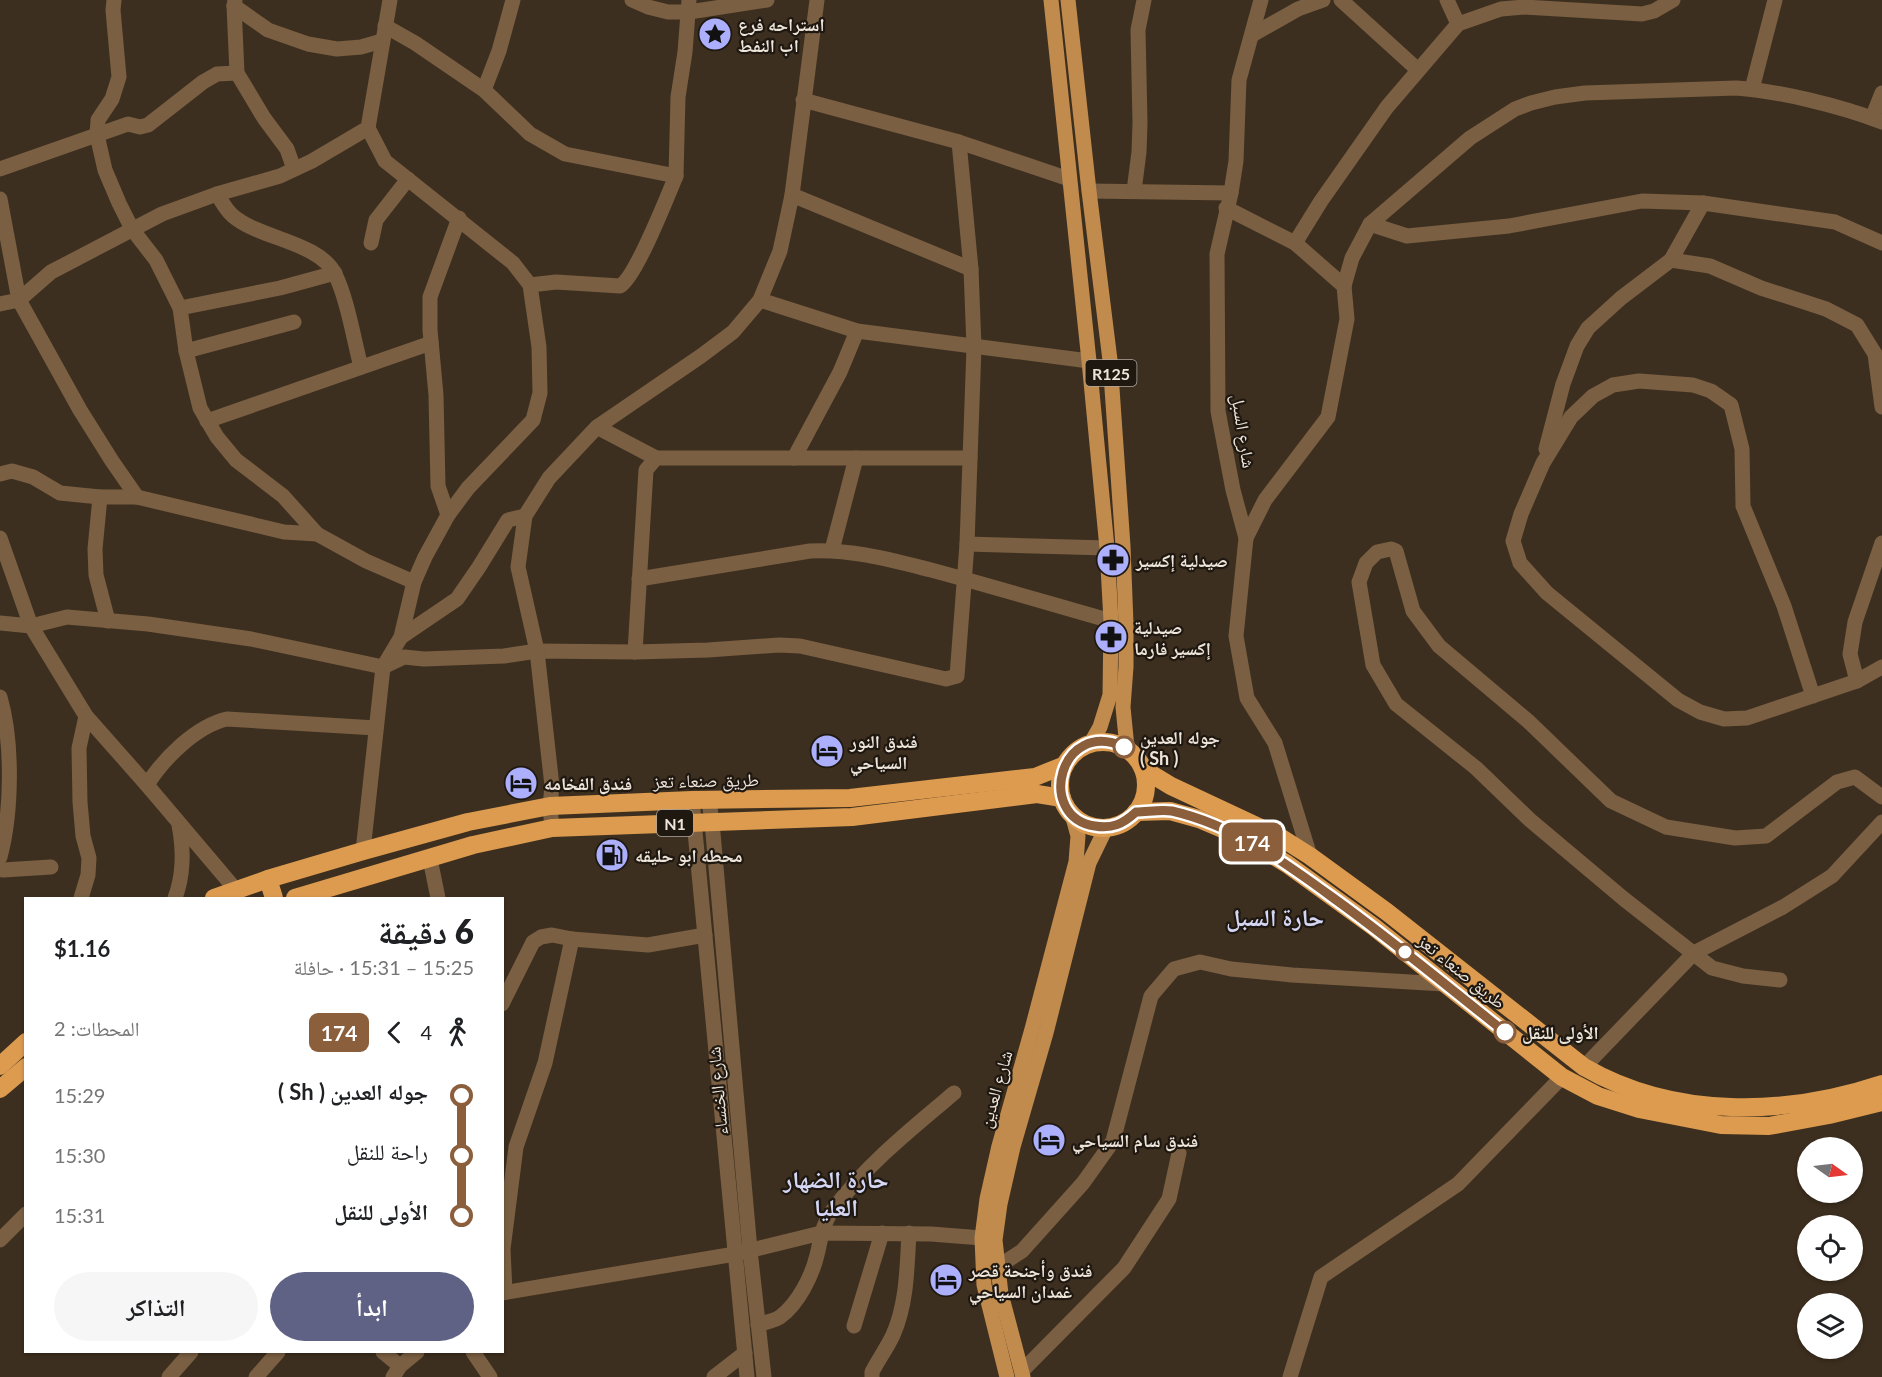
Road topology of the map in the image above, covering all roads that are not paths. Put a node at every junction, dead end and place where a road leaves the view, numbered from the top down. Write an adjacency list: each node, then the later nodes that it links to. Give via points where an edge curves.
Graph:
1 (114, 0): 29 (street, via 119,77 112,99 98,120)
2 (390, 0): 19 (street)
3 (513, 0): 24 (street)
4 (632, 0): 17 (street, via 668,12)
5 (767, 0): 17 (street)
6 (817, 0): 26 (street)
7 (1051, 0): 35 (main road, R125)
8 (1068, 0): 36 (main road, R125)
9 (1144, 0): 37 (street, via 1138,30 1140,132)
10 (1261, 0): 20 (street, شارع السبل)
11 (1323, 0): 20 (street)
12 (1341, 0): 21 (street)
13 (1446, 0): 18 (street)
14 (1673, 0): 18 (street, via 1642,14 1524,7 1500,9)
15 (1775, 0): 23 (street)
16 (235, 3): 19 (street, via 268,30 308,44 337,49 361,47); 22 (street)
17 (689, 6): 33 (street, via 678,97)
18 (1458, 24): 21 (street)
19 (383, 34): 24 (street, via 415,43); 28 (street)
20 (1251, 34): 38 (street, شارع السبل, via 1239,80)
21 (1418, 70): 48 (street, via 1387,107)
22 (237, 73): 29 (street, via 217,74 203,82 148,125 128,124); 31 (street, via 287,149)
23 (1752, 89): 27 (street); 45 (street, via 1585,93 1531,103 1470,138)
24 (484, 90): 33 (street, via 530,134 565,154)
25 (1882, 93): 27 (street)
26 (803, 100): 30 (street); 40 (street)
27 (1877, 120)
28 (368, 128): 31 (street); 34 (street, via 385,160)
29 (97, 135): 32 (street); 46 (street, via 105,170)
30 (959, 142): 35 (street); 51 (street)
31 (294, 169): 39 (street)
32 (0, 170)
33 (676, 176): 53 (street, via 626,283)
34 (408, 179): 44 (street); 47 (street, via 376,220)
35 (1069, 179): 64 (main road, R125)
36 (1089, 191): 37 (street); 104 (main road, R125, via 1112,383 1126,624 1123,708)
37 (1134, 191): 38 (street)
38 (1231, 193): 43 (street, شارع السبل)
39 (217, 194): 46 (street); 52 (street, via 235,217 315,253)
40 (792, 195): 51 (street); 56 (street, via 780,251)
41 (0, 199): 55 (street)
42 (1703, 203): 45 (street, via 1642,201 1509,226 1407,236); 49 (street, via 1835,222); 50 (street)
43 (1226, 208): 48 (street); 81 (street, شارع السبل, via 1217,254 1218,411)
44 (459, 218): 53 (street, via 513,262); 61 (street, via 430,297)
45 (1370, 224): 54 (street, via 1352,258)
46 (132, 229): 55 (street, via 51,272); 58 (street, via 156,260)
47 (371, 243)
48 (1295, 243): 54 (street)
49 (1882, 243)
50 (1671, 260): 66 (street, via 1710,266 1826,309 1857,325 1875,354); 73 (street, via 1588,328 1563,384)
51 (971, 270): 62 (street)
52 (334, 273): 58 (street); 65 (street)
53 (530, 285): 77 (street, via 540,382 532,420)
54 (1344, 286): 81 (street, via 1347,320 1328,417 1265,500)
55 (19, 300): 57 (street); 76 (street, via 80,410)
56 (760, 300): 60 (street); 68 (street, via 733,332)
57 (0, 304)
58 (180, 308): 63 (street)
59 (294, 322): 63 (street)
60 (857, 331): 62 (street); 70 (street)
61 (431, 342): 65 (street); 77 (street, via 438,486)
62 (974, 347): 64 (street); 72 (street)
63 (186, 351): 67 (street)
64 (1089, 361): 84 (main road, R125)
65 (361, 367): 67 (street)
66 (1882, 407)
67 (207, 421): 79 (street, via 236,460 283,496)
68 (597, 427): 69 (street); 78 (street, via 549,478)
69 (656, 458): 70 (street); 86 (street, via 646,470)
70 (794, 458): 71 (street)
71 (856, 458): 72 (street); 85 (street)
72 (970, 458): 83 (street)
73 (1543, 463): 99 (street, via 1514,541 1520,563 1547,593 1678,700 1700,712 1724,719 1747,718); 99 (street, via 1571,417 1593,396 1613,385 1639,381 1693,385 1711,391 1731,405 1742,449 1743,506 1784,606)
74 (0, 474): 75 (street, via 12,471 33,477 60,493)
75 (100, 497): 76 (street); 89 (street, via 96,575)
76 (137, 497): 79 (street, via 284,532)
77 (448, 515): 88 (street)
78 (525, 516): 93 (street, via 508,520 457,599); 94 (street, via 518,567)
79 (318, 534): 88 (street)
80 (0, 538): 92 (street)
81 (1246, 538): 120 (street, شارع السبل, via 1236,636 1247,698 1275,743)
82 (1882, 543): 98 (street, via 1855,622 1851,654)
83 (967, 544): 84 (street); 87 (street)
84 (1107, 549): 90 (main road, R125)
85 (832, 550): 86 (street); 87 (street, via 872,555)
86 (639, 579): 95 (street)
87 (964, 579): 90 (street); 95 (street, via 957,676 946,679 800,646)
88 (414, 582): 93 (street)
89 (108, 621): 92 (street, via 67,617); 96 (street, via 251,639)
90 (1111, 621): 103 (main road, R125, via 1110,695)
91 (0, 623): 92 (street)
92 (31, 626): 101 (street)
93 (401, 637): 96 (street)
94 (537, 651): 95 (street); 96 (street, via 424,660 404,657); 111 (street, via 552,786)
95 (635, 652)
96 (383, 667): 102 (street)
97 (1882, 667): 98 (street)
98 (1857, 681): 99 (street)
99 (1814, 696)
100 (0, 697): 122 (street, via 10,779)
101 (86, 716): 107 (street); 126 (street, via 78,777 89,858)
102 (376, 728): 107 (street, via 227,719 204,728 167,758); 119 (street)
103 (1091, 743): 104 (highway, via 1104,741); 105 (highway, via 1072,755)
104 (1127, 748): 106 (highway)
105 (1065, 765): 109 (highway); 110 (highway, طريق صنعاء تعز / N1, via 1035,777 850,798)
106 (1143, 769): 112 (highway, via 1144,798); 120 (highway, طريق صنعاء تعز)
107 (147, 785): 114 (street)
108 (1882, 797): 134 (street, via 1855,777 1837,782 1766,836 1735,838 1666,827 1611,801 1528,721 1439,646 1413,611 1396,551 1377,552 1366,563 1359,582 1373,665 1396,704 1476,768 1530,820 1616,892)
109 (1062, 798): 113 (highway); 115 (highway, N1, via 1037,794 852,817)
110 (700, 800): 111 (highway, طريق صنعاء تعز / N1); 115 (street, شارع الخنساء)
111 (550, 806): 117 (street); 119 (highway, طريق صنعاء تعز / N1, via 468,822)
112 (1136, 812): 118 (highway, via 1128,820); 136 (highway, طريق صنعاء تعز, via 1170,811 1246,839 1374,927)
113 (1072, 814): 118 (highway, via 1087,825); 154 (main road, شارع العدين, via 1078,836 1076,862 999,1146)
114 (178, 821): 125 (street); 127 (street, via 184,861)
115 (703, 822): 117 (highway, N1); 132 (street, شارع الخنساء); 156 (street, شارع الخنساء)
116 (1882, 822): 134 (street, via 1832,876 1783,907)
117 (552, 828): 121 (highway, N1)
118 (1106, 828): 157 (main road, شارع العدين, via 1089,863 1013,1147 998,1216)
119 (363, 851): 124 (highway, طريق صنعاء تعز / N1)
120 (1310, 856): 140 (highway, طريق صنعاء تعز)
121 (429, 859): 130 (highway, N1); 131 (street)
122 (1, 867): 123 (street)
123 (51, 867)
124 (268, 879): 125 (highway, طريق صنعاء تعز / N1); 129 (highway)
125 (236, 890): 128 (highway, طريق صنعاء تعز / N1)
126 (81, 897)
127 (175, 897)
128 (217, 897)
129 (274, 897)
130 (298, 897)
131 (438, 897)
132 (705, 935): 133 (street, via 648,945); 156 (street, شارع الخنساء)
133 (572, 939): 137 (street, via 552,935 533,942); 147 (street, via 544,1064)
134 (1694, 952): 135 (street, via 1712,968); 140 (street)
135 (1780, 980)
136 (1444, 984): 142 (highway, طريق صنعاء تعز); 157 (street, via 1292,975 1200,962 1174,969 1151,996 1113,1141 1083,1183 1022,1251)
137 (504, 1000)
138 (24, 1044): 139 (highway)
139 (0, 1066)
140 (1584, 1067): 143 (highway, طريق صنعاء تعز, via 1645,1093 1725,1107 1771,1107 1826,1100)
141 (24, 1069): 144 (highway)
142 (1562, 1077): 146 (highway, طريق صنعاء تعز, via 1598,1096 1639,1109 1721,1125 1769,1126); 177 (street, via 1458,1184 1321,1278)
143 (1882, 1084)
144 (0, 1089)
145 (954, 1093): 151 (street, via 890,1147 831,1213)
146 (1882, 1102)
147 (509, 1145): 150 (street)
148 (1179, 1153): 168 (street, via 1168,1199 1124,1268)
149 (23, 1219): 155 (street)
150 (504, 1232)
151 (821, 1233): 152 (street); 156 (street); 159 (street, via 811,1274 798,1297 779,1317)
152 (882, 1233): 153 (street); 160 (street)
153 (909, 1233): 154 (street); 175 (street, via 900,1313)
154 (982, 1238): 176 (main road, شارع العدين, via 984,1285)
155 (0, 1240)
156 (743, 1252): 158 (street); 159 (street, شارع الخنساء); 166 (street, شارع الخنساء)
157 (999, 1266): 168 (main road, شارع العدين, via 1001,1294)
158 (504, 1292)
159 (758, 1325): 174 (street, شارع الخنساء)
160 (854, 1326)
161 (190, 1353): 169 (street)
162 (277, 1353): 170 (street)
163 (384, 1353): 167 (street)
164 (416, 1353): 167 (street)
165 (474, 1353): 171 (street)
166 (745, 1353): 172 (street); 173 (street, شارع الخنساء)
167 (397, 1372)
168 (1023, 1374)
169 (169, 1377)
170 (256, 1377)
171 (490, 1377)
172 (714, 1377)
173 (747, 1377)
174 (764, 1377)
175 (872, 1377)
176 (1006, 1377)
177 (1290, 1377)

